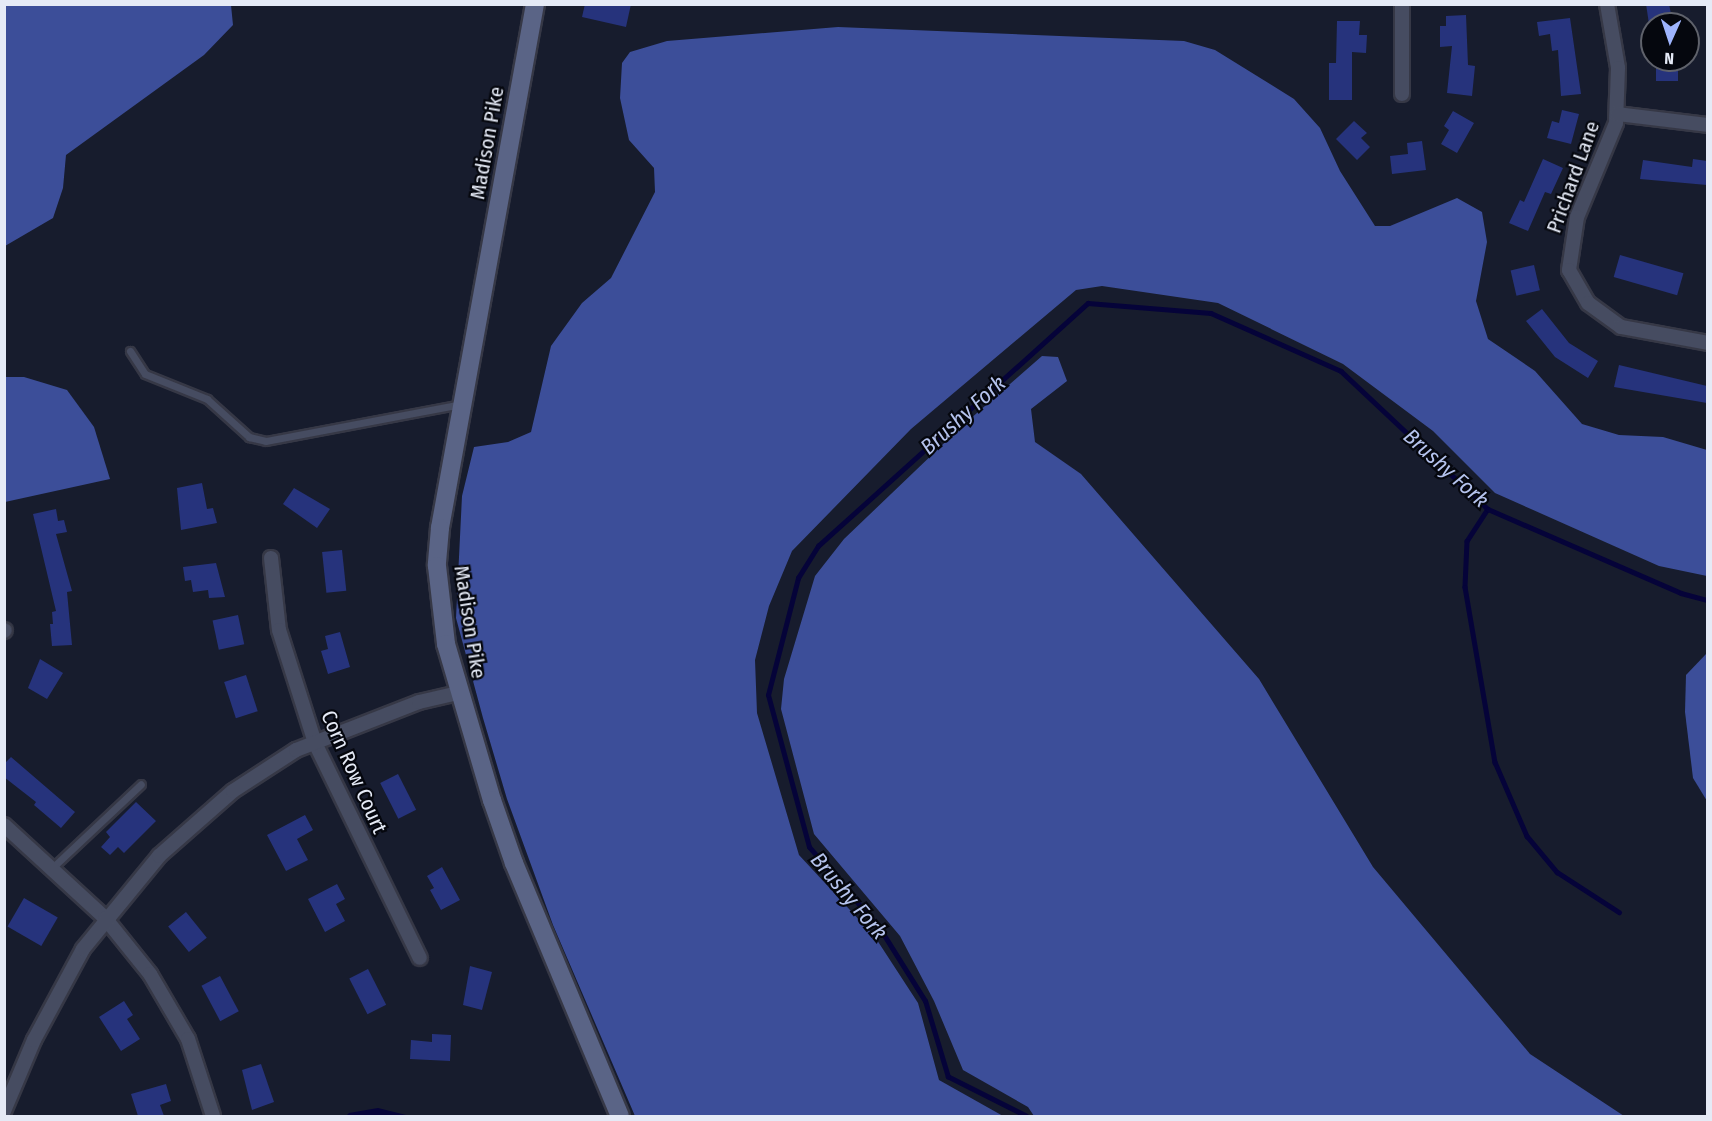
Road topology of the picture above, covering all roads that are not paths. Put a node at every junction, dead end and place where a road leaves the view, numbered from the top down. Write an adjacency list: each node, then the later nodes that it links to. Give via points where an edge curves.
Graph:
1 (535, 4): 9 (street, Madison Pike)
2 (1402, 4): 4 (street)
3 (1607, 4): 5 (street, Prichard Lane, via 1618,68)
4 (1402, 94)
5 (1617, 114): 6 (street); 7 (street, Prichard Lane, via 1607,151 1577,217 1569,270 1588,303 1621,327)
6 (1707, 125)
7 (1707, 343)
8 (130, 351): 9 (lane, via 145,374 207,399 249,437 266,441)
9 (462, 404): 11 (street, Madison Pike, via 437,566 446,644)
10 (271, 558): 12 (street, Corn Row Court, via 286,657)
11 (458, 693): 12 (street, via 419,702); 20 (street, Madison Pike, via 514,863)
12 (315, 743): 16 (street, via 267,768 207,812 159,856); 17 (street, Corn Row Court)
13 (141, 784): 15 (lane)
14 (4, 825): 15 (street)
15 (52, 868): 16 (street)
16 (105, 918): 18 (street, via 54,1000); 19 (street, via 170,1002 189,1039)
17 (420, 958)
18 (4, 1112)
19 (213, 1116)
20 (620, 1116)

